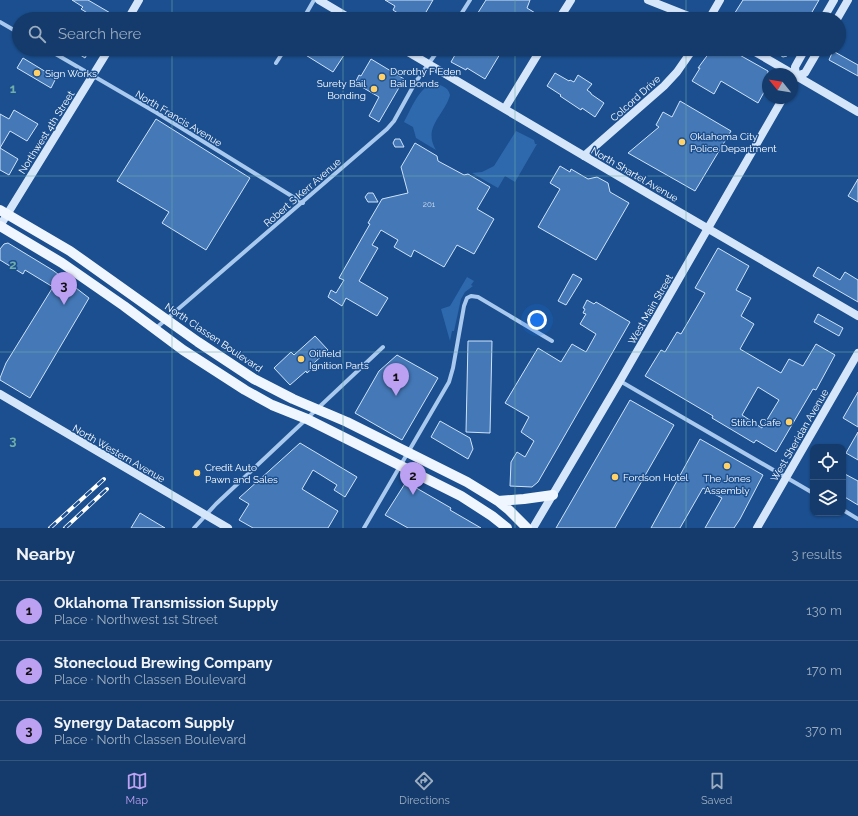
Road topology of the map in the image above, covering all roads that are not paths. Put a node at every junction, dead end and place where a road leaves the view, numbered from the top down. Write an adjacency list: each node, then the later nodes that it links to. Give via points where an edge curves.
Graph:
1 (139, 0): 10 (main road)
2 (314, 0): 11 (street)
3 (319, 0): 12 (main road)
4 (470, 0): 13 (street)
5 (571, 0): 14 (main road)
6 (648, 0): 15 (main road)
7 (720, 0): 16 (main road)
8 (834, 0): 17 (main road)
9 (848, 0): 18 (main road)
10 (132, 12)
11 (307, 12)
12 (339, 12)
13 (462, 12)
14 (563, 12)
15 (678, 12)
16 (713, 12)
17 (827, 12)
18 (841, 12)
19 (0, 22): 20 (street)
20 (12, 29)
21 (59, 56): 35 (street, North Francis Avenue)
22 (105, 56): 35 (main road, Northwest 4th Street)
23 (280, 56): 31 (street)
24 (415, 56): 32 (main road, North Shartel Avenue)
25 (434, 56): 32 (street, Robert S Kerr Avenue)
26 (537, 56): 39 (main road)
27 (689, 56): 41 (main road, Colcord Drive, via 664,86)
28 (760, 56): 33 (main road)
29 (802, 56): 34 (main road)
30 (815, 56): 36 (main road, via 805,73)
31 (276, 63)
32 (429, 64): 39 (main road, North Shartel Avenue); 42 (street, Robert S Kerr Avenue, via 387,129)
33 (778, 68)
34 (795, 68)
35 (93, 76): 42 (street, North Francis Avenue); 43 (main road, Northwest 4th Street)
36 (798, 77)
37 (798, 81): 40 (main road)
38 (780, 104): 45 (main road, West Main Street)
39 (505, 108): 41 (main road, North Shartel Avenue)
40 (858, 112)
41 (584, 156): 45 (main road, North Shartel Avenue)
42 (302, 202): 47 (street, Robert S Kerr Avenue)
43 (4, 212): 44 (main road, Northwest 4th Street); 47 (main road, North Classen Boulevard, via 70,251)
44 (0, 226): 48 (main road, via 62,263)
45 (708, 228): 46 (main road, North Shartel Avenue); 52 (main road, West Main Street)
46 (858, 316)
47 (167, 320): 48 (street, Robert S Kerr Avenue); 54 (main road, North Classen Boulevard, via 254,379)
48 (155, 329): 55 (main road, via 245,390)
49 (552, 340): 56 (street, via 478,297 471,296 464,306 452,375)
50 (383, 348): 54 (street)
51 (858, 353): 58 (main road, West Sheridan Avenue)
52 (620, 381): 58 (street); 60 (main road, West Main Street)
53 (0, 394): 63 (main road, North Western Avenue)
54 (318, 409): 55 (street); 56 (main road, North Classen Boulevard)
55 (306, 419): 57 (main road); 63 (street)
56 (408, 452): 57 (street); 61 (main road, North Classen Boulevard)
57 (401, 465): 67 (street); 68 (main road, via 462,496)
58 (786, 477): 59 (street); 71 (main road, West Sheridan Avenue)
59 (810, 491)
60 (553, 495): 61 (main road); 70 (main road, West Main Street)
61 (498, 501): 69 (main road, North Classen Boulevard)
62 (846, 512): 64 (street)
63 (206, 515): 65 (street); 66 (main road, North Western Avenue)
64 (858, 519)
65 (194, 528)
66 (228, 528)
67 (364, 528)
68 (507, 528)
69 (527, 528)
70 (532, 528)
71 (757, 528)

